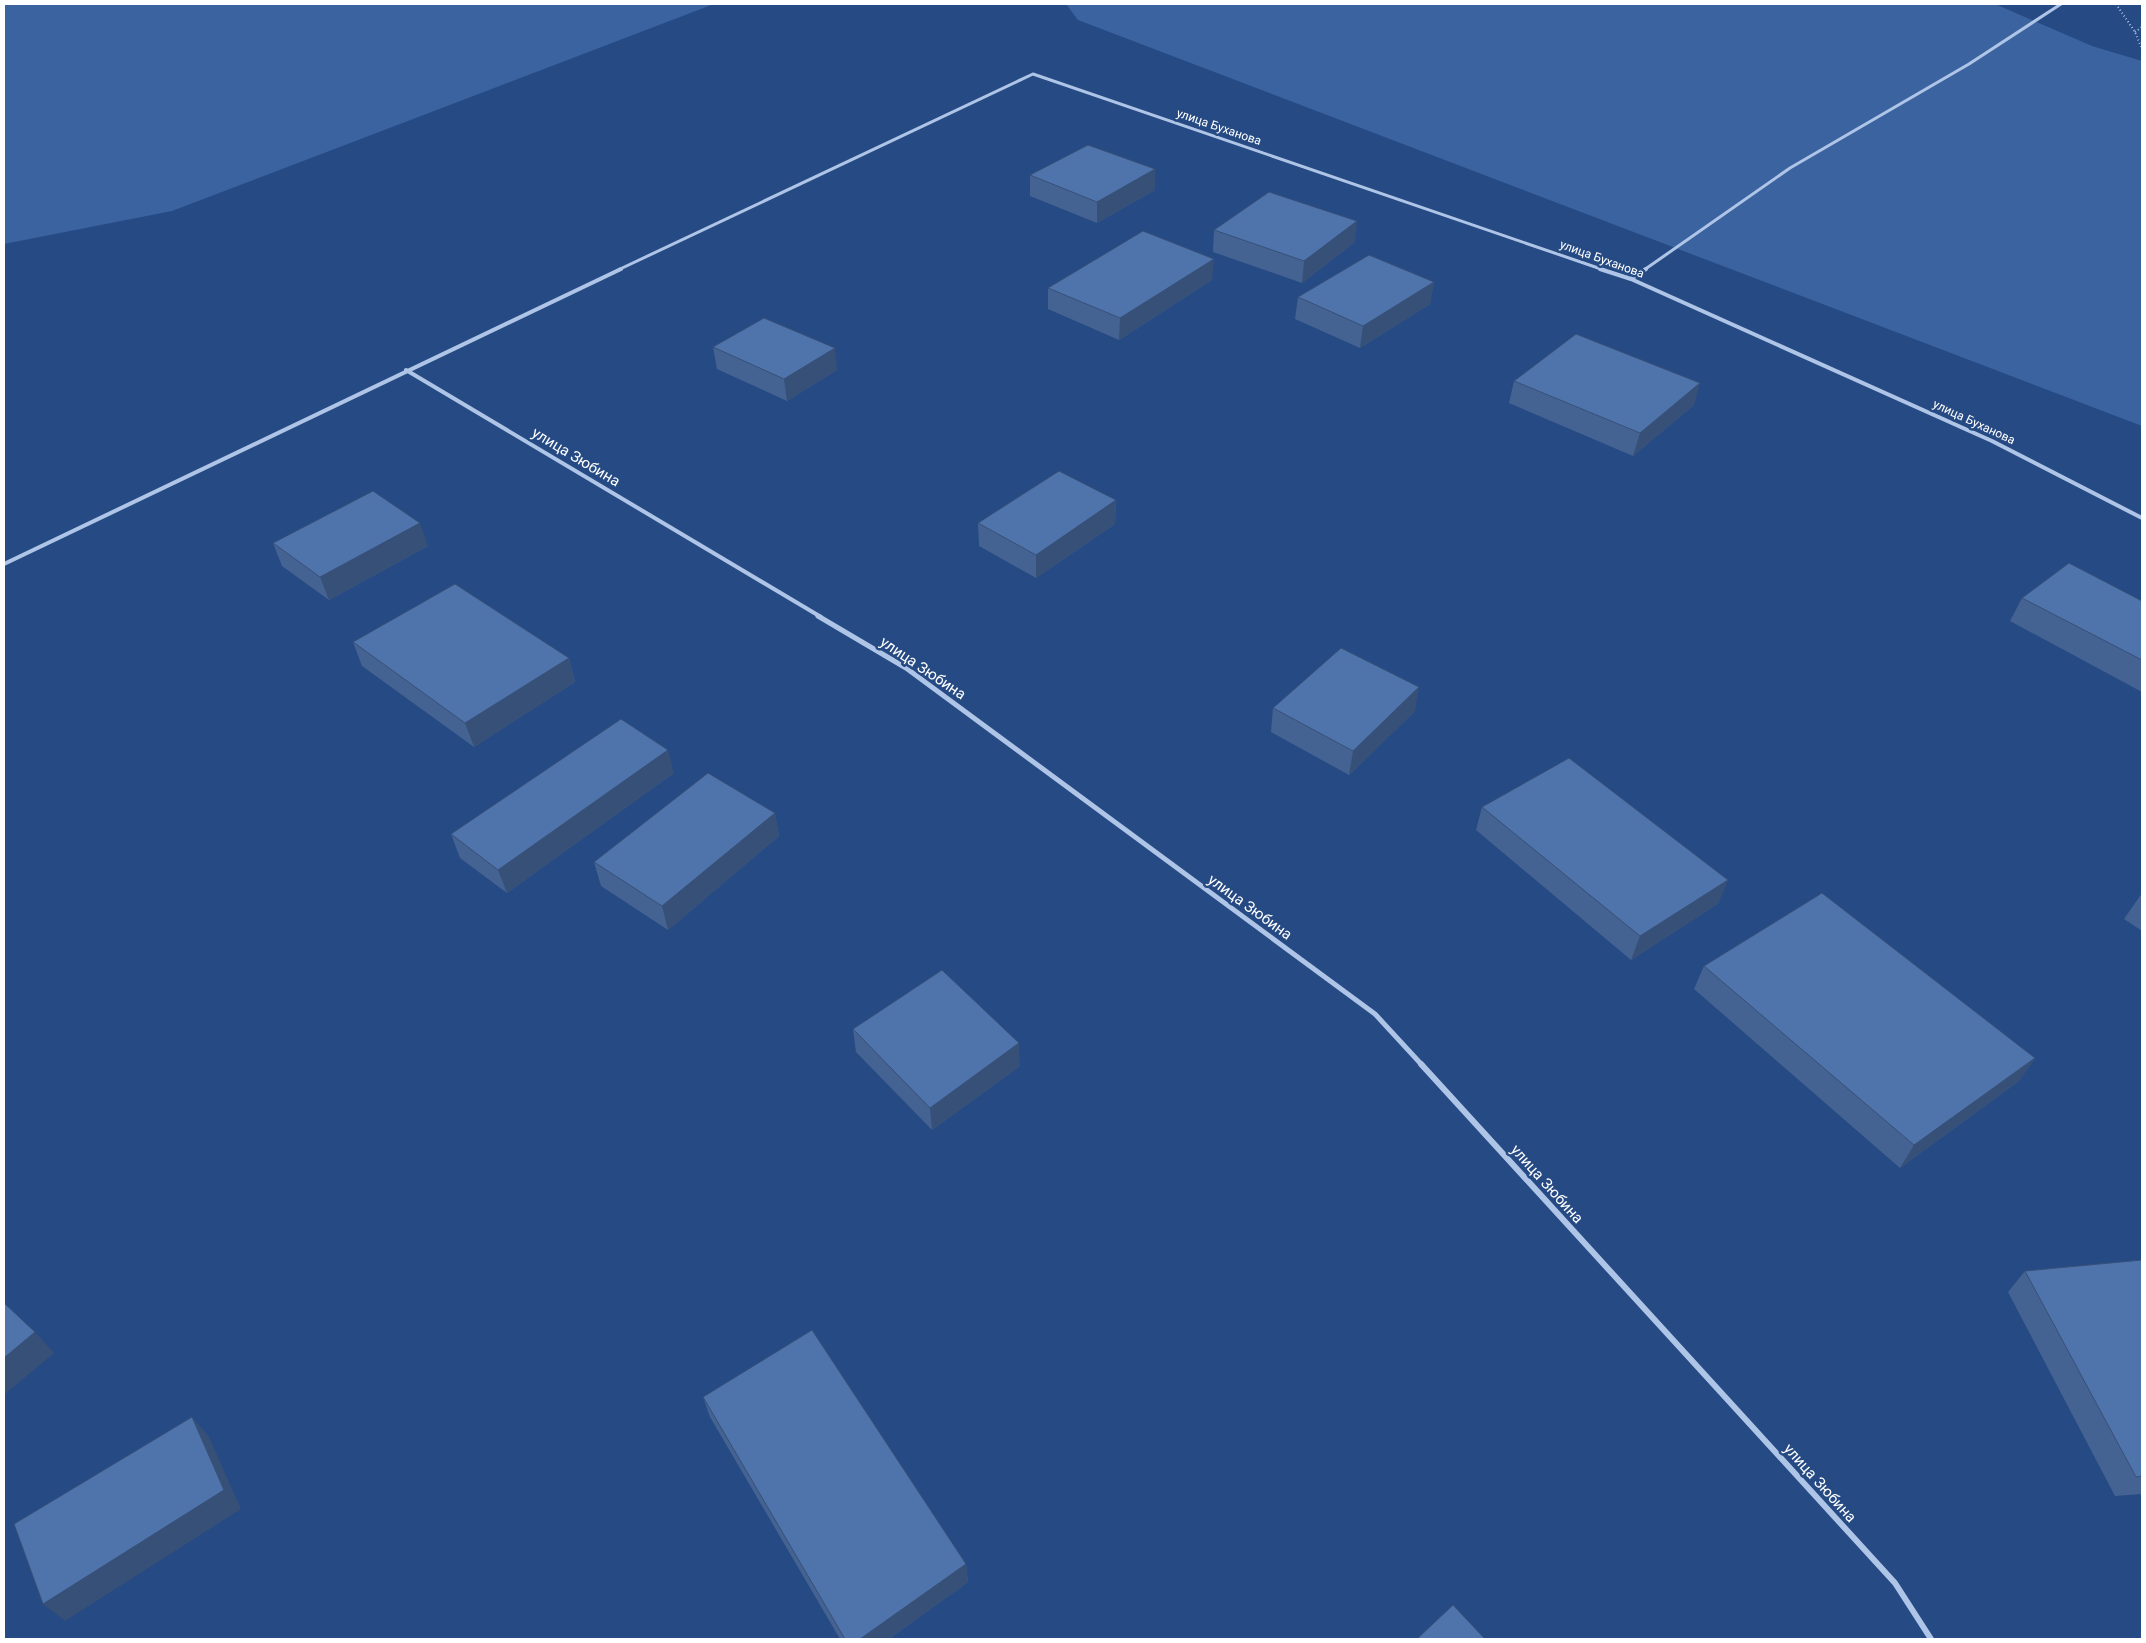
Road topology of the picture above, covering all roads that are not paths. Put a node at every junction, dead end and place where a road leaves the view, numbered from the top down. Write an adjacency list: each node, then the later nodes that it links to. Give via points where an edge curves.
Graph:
1 (2061, 4): 2 (street, via 1969,64 1790,168)
2 (1631, 279): 3 (street, улица Буханова, via 1033,74); 4 (street, улица Буханова, via 1992,441)
3 (406, 370): 5 (street); 6 (street, улица Зюбина, via 906,668 1375,1014 1894,1583)
4 (2142, 518)
5 (4, 564)
6 (1931, 1639)

